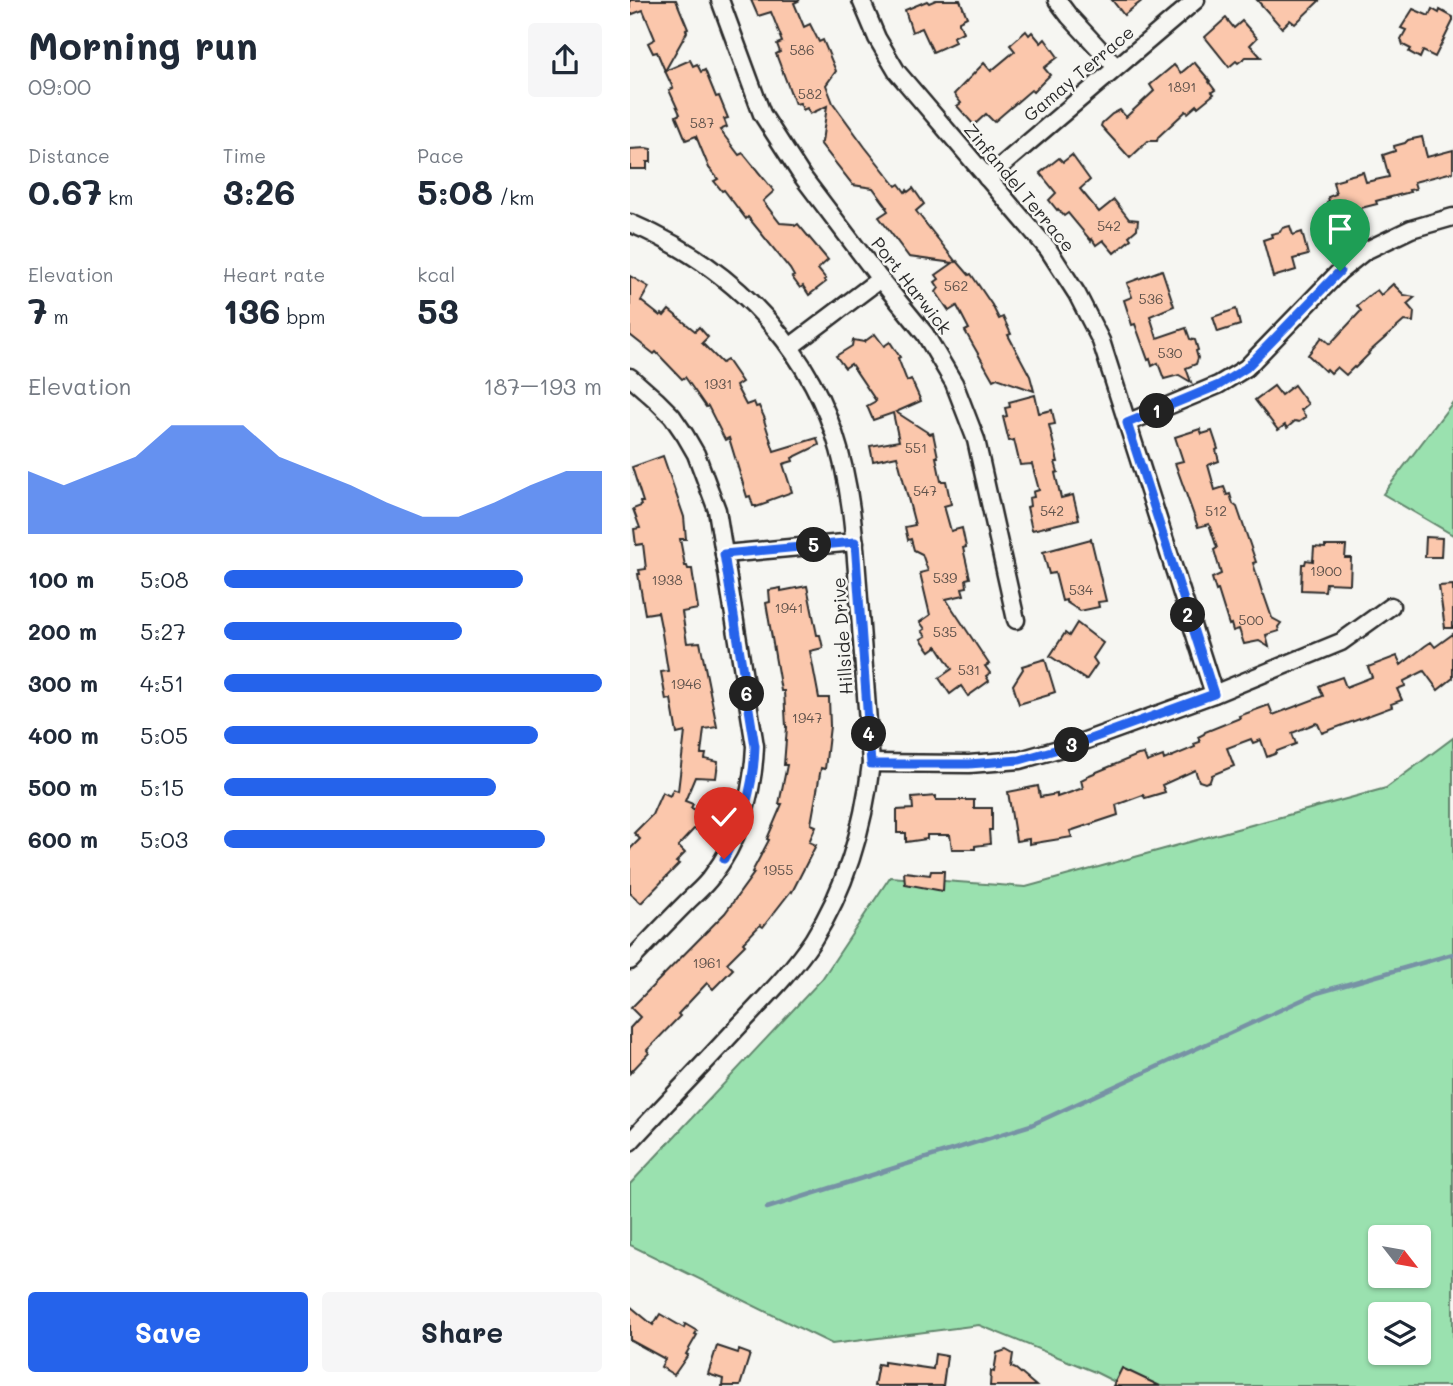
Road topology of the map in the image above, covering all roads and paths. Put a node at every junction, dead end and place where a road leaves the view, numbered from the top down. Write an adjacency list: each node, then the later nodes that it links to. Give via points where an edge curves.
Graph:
1 (720, 0): 9 (street, Port Harwick, via 762,114)
2 (860, 0): 6 (street, Zinfandel Terrace, via 897,72)
3 (1058, 0): 5 (street)
4 (1196, 0): 5 (street, Gamay Terrace)
5 (1116, 67): 6 (street, Gamay Terrace)
6 (987, 178): 12 (street, Zinfandel Terrace, via 1048,249 1077,294 1101,341)
7 (1453, 217): 12 (street, via 1411,229 1365,251 1246,368 1219,385)
8 (630, 223): 10 (street, Hillside Drive, via 683,249 723,277 752,302)
9 (880, 279): 10 (street); 16 (street, Port Harwick, via 925,334 963,401)
10 (790, 347): 13 (street, Hillside Drive, via 834,432)
11 (630, 377): 14 (street, via 672,416 696,454 717,510)
12 (1127, 423): 17 (street, Zinfandel Terrace)
13 (855, 542): 14 (street); 18 (street, Hillside Drive)
14 (724, 554): 19 (street, via 755,746 748,801 734,839 711,877)
15 (1391, 606): 17 (street, via 1341,642)
16 (1016, 620)
17 (1214, 694): 18 (street, via 1020,760)
18 (871, 764): 20 (street, Hillside Drive, via 863,817 848,869 813,939 785,978)
19 (630, 961)
20 (630, 1142)

